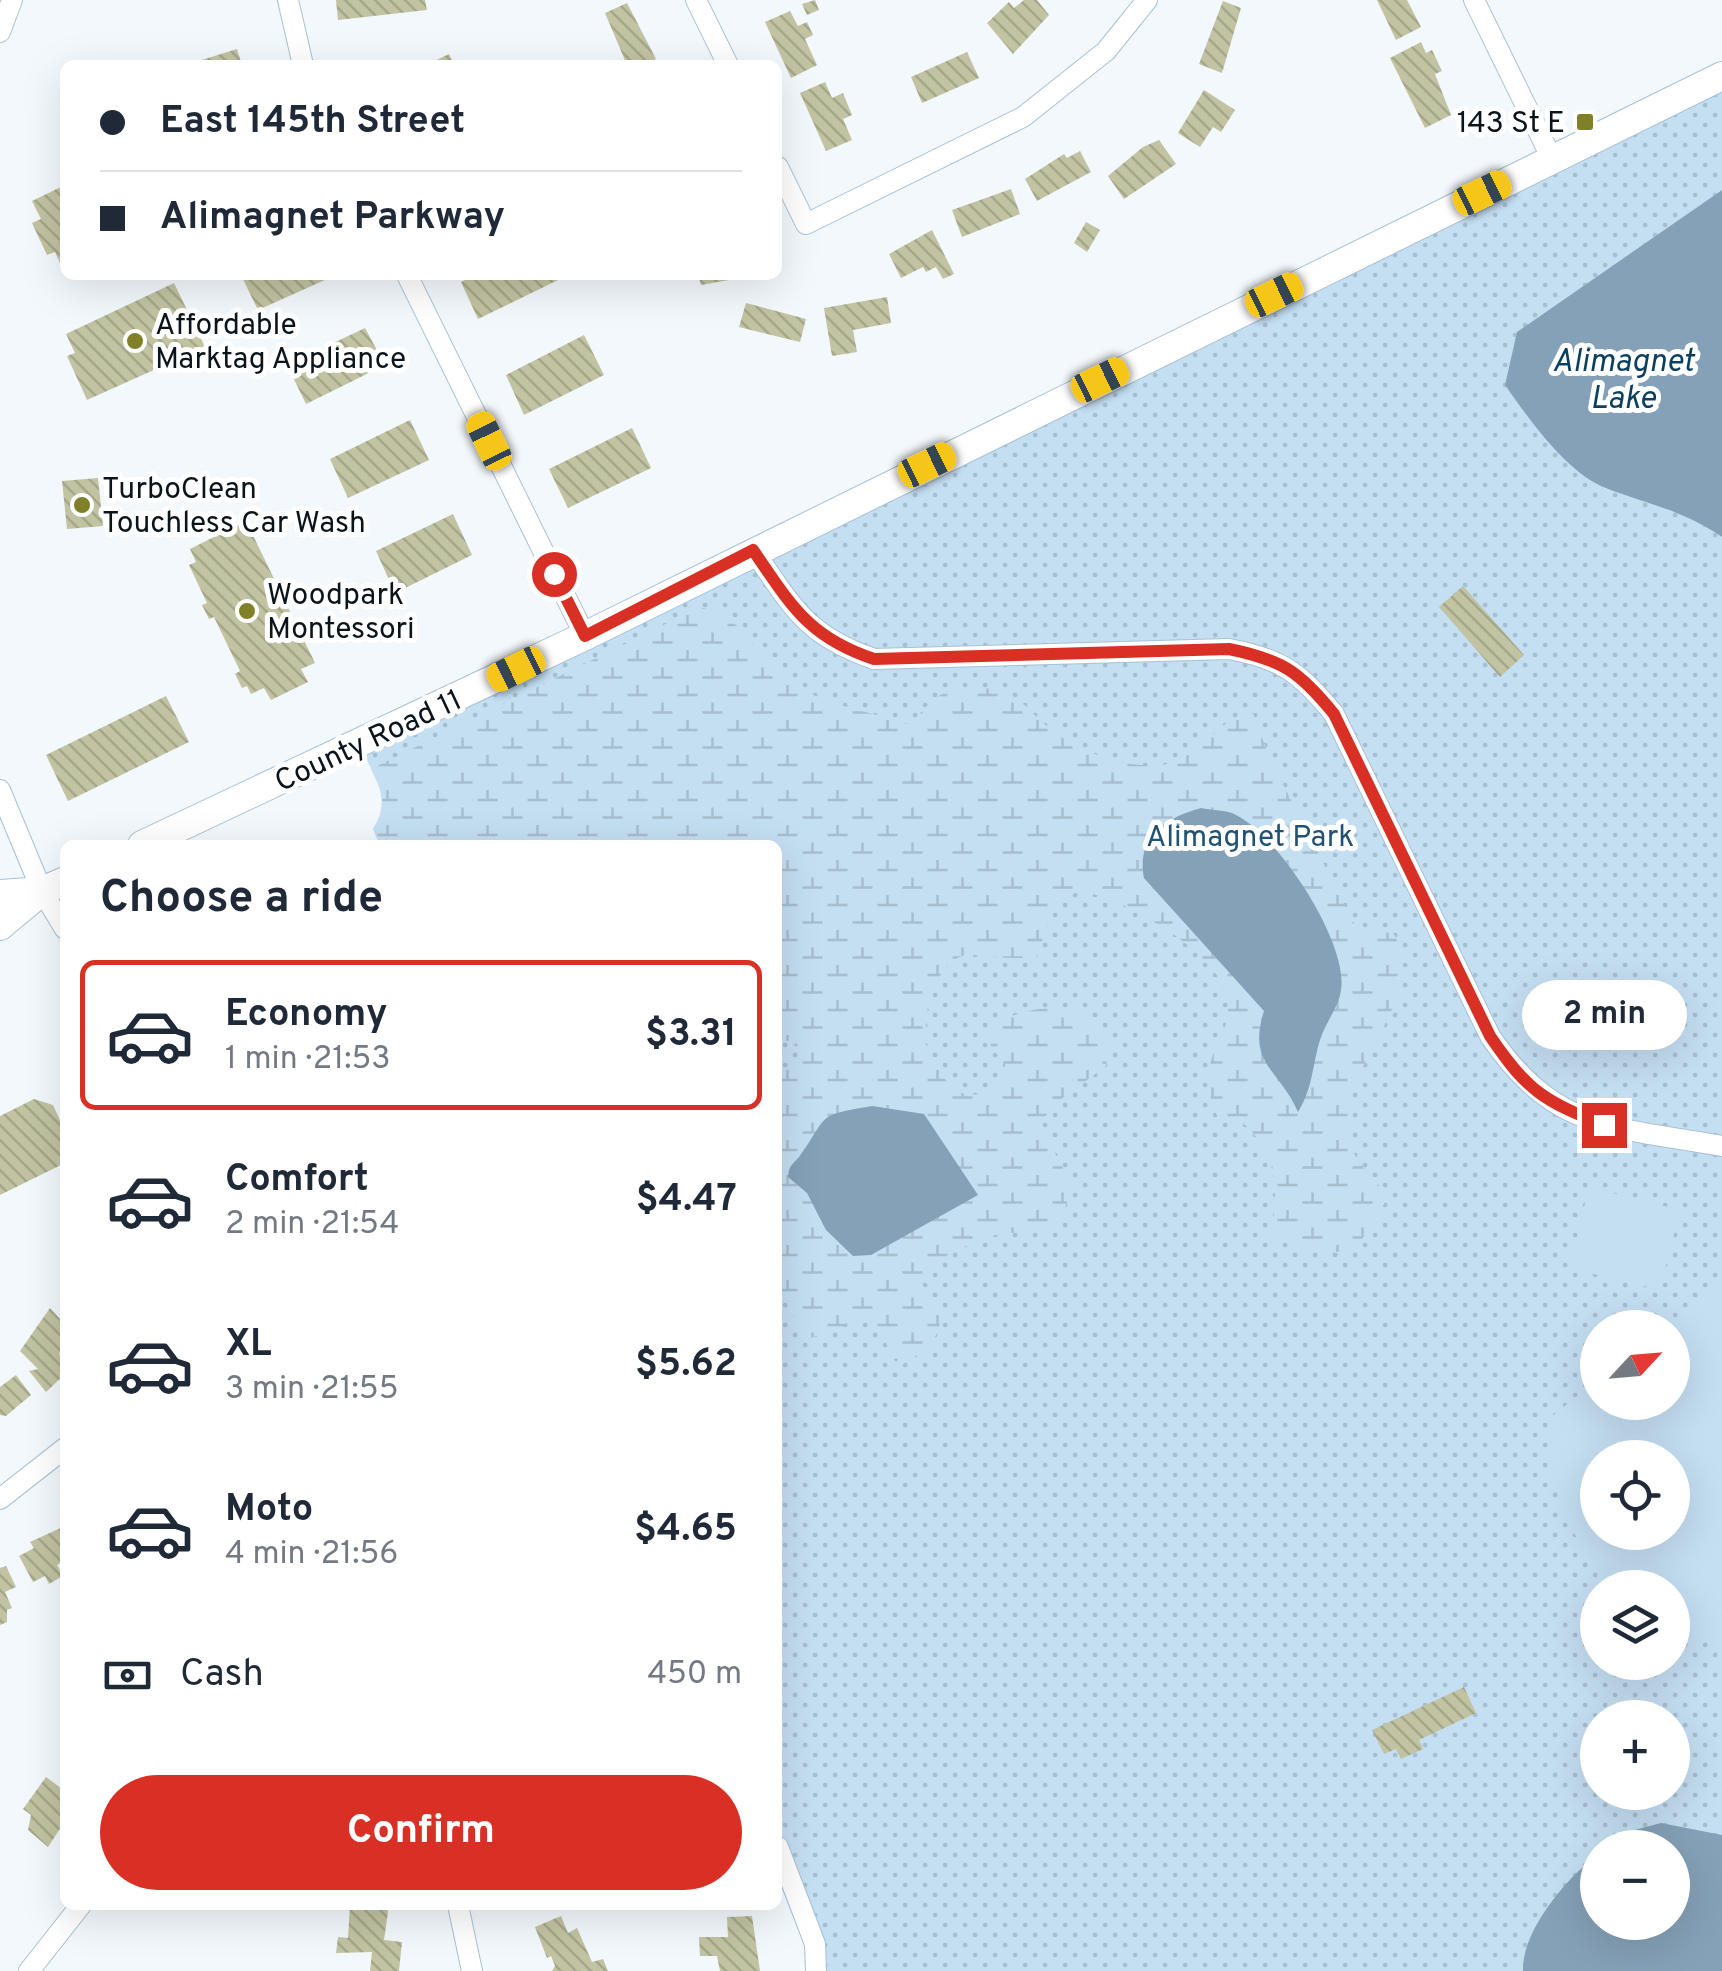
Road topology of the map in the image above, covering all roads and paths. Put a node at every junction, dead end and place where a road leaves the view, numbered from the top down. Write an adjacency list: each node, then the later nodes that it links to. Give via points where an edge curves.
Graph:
1 (12, 0): 6 (street)
2 (288, 0): 7 (street)
3 (696, 0): 8 (street)
4 (1147, 0): 11 (street, via 1106,51 1022,117 806,224)
5 (1474, 0): 10 (street)
6 (0, 32)
7 (302, 60)
8 (726, 60)
9 (1722, 76): 10 (street, County Road 11)
10 (1552, 159): 13 (street, County Road 11)
11 (782, 175)
12 (409, 280): 14 (street)
13 (753, 550): 14 (street, County Road 11); 20 (street, via 804,622 834,645 874,659 1229,649 1267,656 1302,676 1334,714 1490,1036 1515,1074 1549,1103 1604,1125)
14 (585, 636): 16 (street, County Road 11)
15 (0, 790): 17 (street)
16 (153, 840)
17 (54, 886): 18 (street); 19 (street)
18 (0, 894)
19 (0, 926)
20 (1722, 1146)
21 (60, 1452): 22 (street)
22 (0, 1499)
23 (782, 1857): 28 (street, via 816,1944)
24 (77, 1910): 26 (street)
25 (459, 1910): 27 (street)
26 (29, 1971)
27 (472, 1971)
28 (816, 1971)

